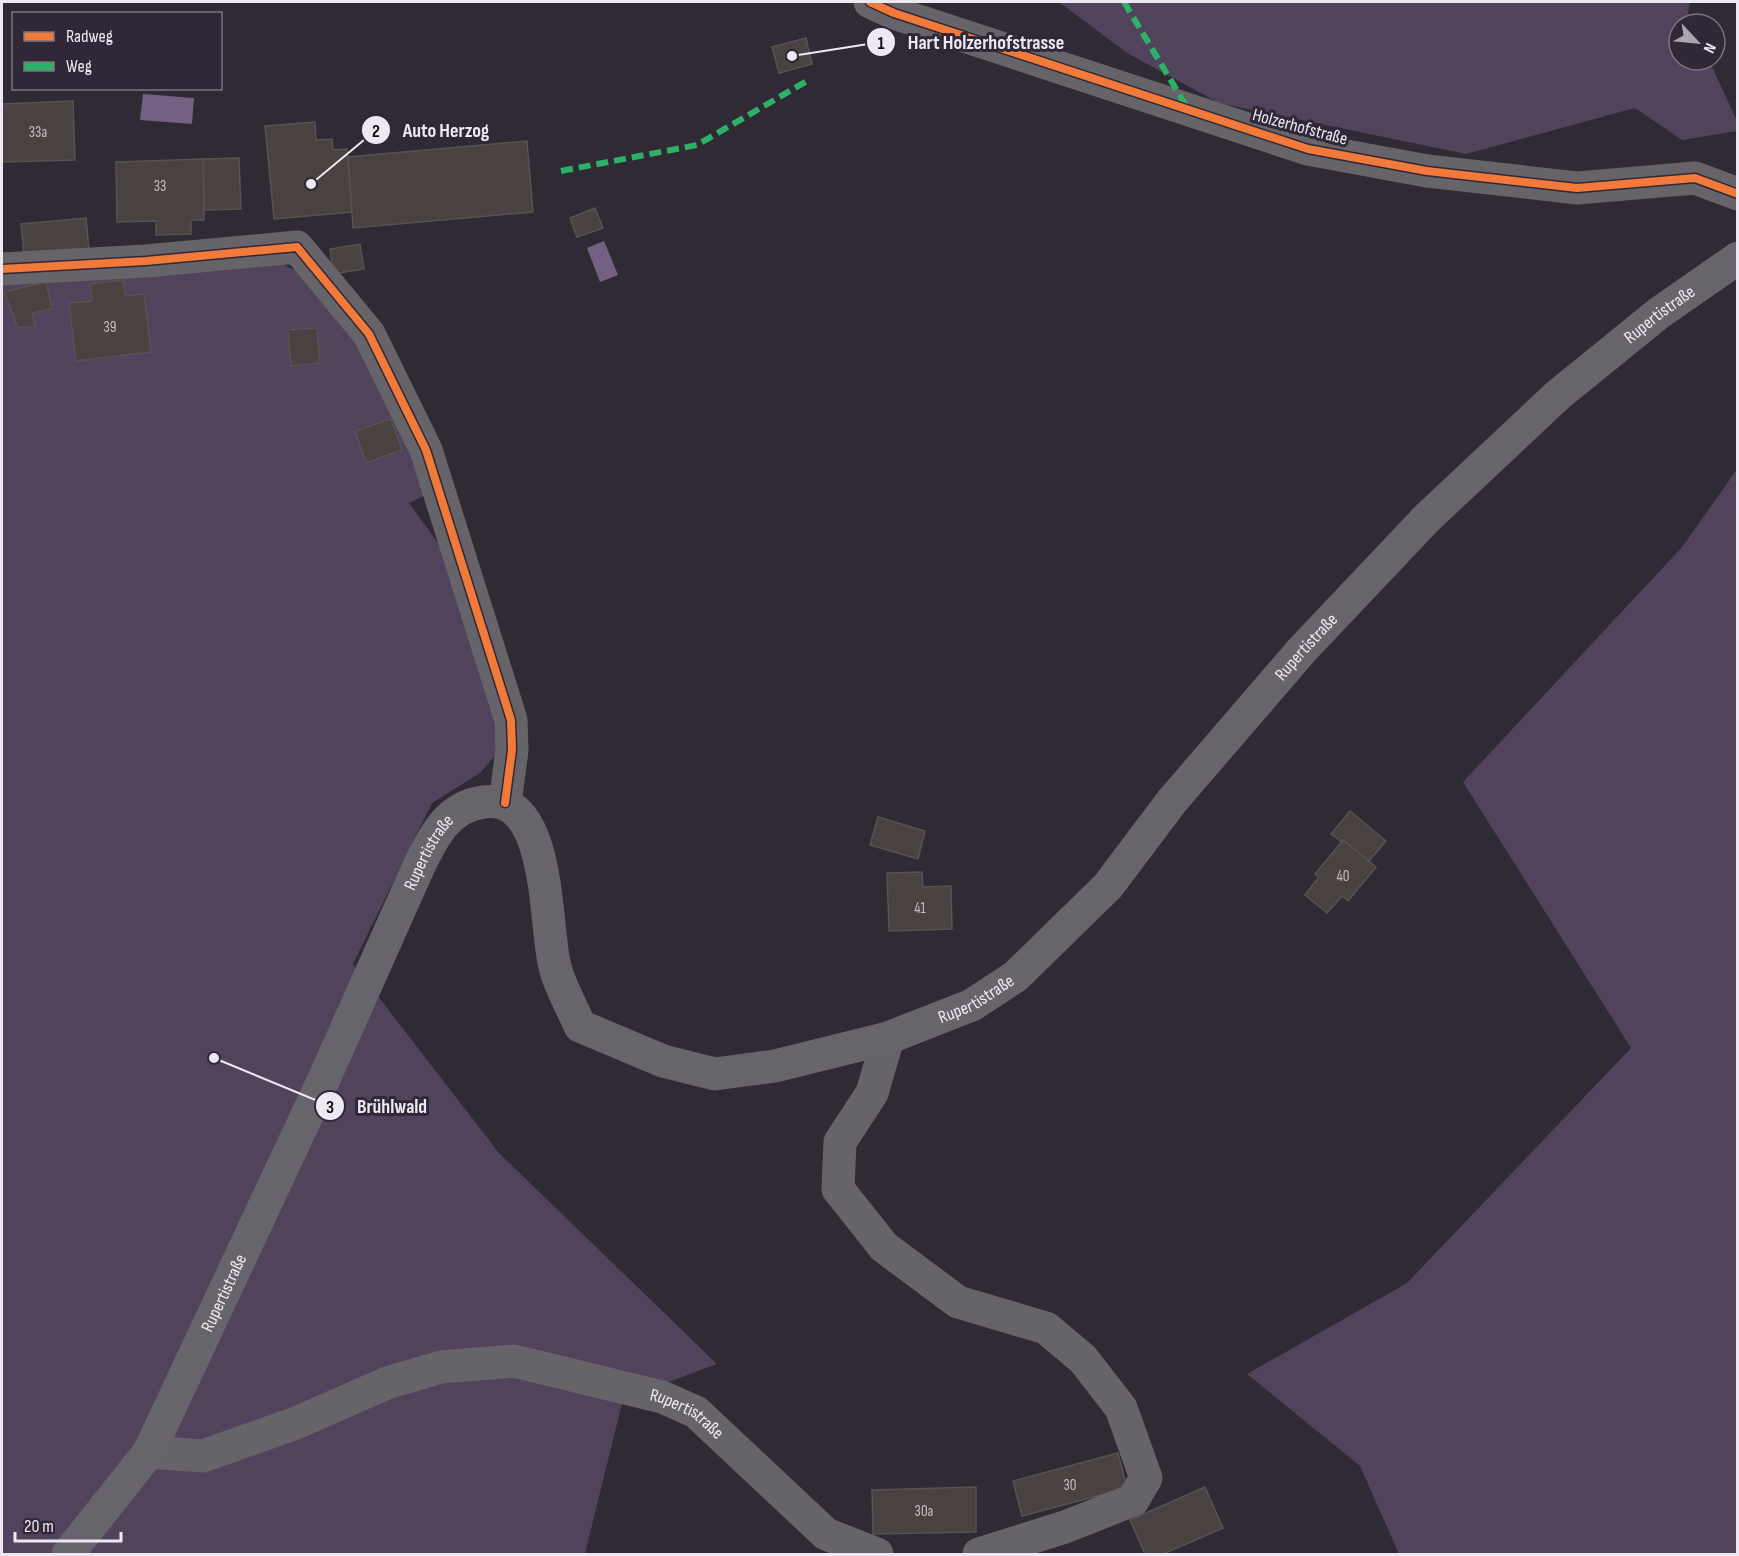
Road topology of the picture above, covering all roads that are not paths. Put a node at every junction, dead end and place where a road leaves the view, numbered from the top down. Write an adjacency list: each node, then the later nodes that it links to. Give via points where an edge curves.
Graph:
1 (870, 2): 2 (street, Holzerhofstraße, via 1308,149 1427,171 1577,188 1695,178)
2 (1737, 194)
3 (1737, 258): 6 (main road, Rupertistraße, via 1659,313 1558,395 1428,517 1302,650 1172,801 1108,886 1016,976 972,1005)
4 (2, 269): 5 (street, via 297,247 369,334 426,450 510,720 512,750)
5 (504, 803): 6 (main road, Rupertistraße, via 523,819 536,846 555,969 580,1026 663,1061 715,1074 775,1066); 7 (main road, Rupertistraße, via 488,801 464,807 435,834)
6 (888, 1038): 10 (street, via 872,1093 840,1142 838,1189 884,1247 958,1302 1046,1328 1083,1359 1121,1408 1146,1478 1133,1500)
7 (149, 1452): 8 (main road, Rupertistraße); 9 (street, Rupertistraße, via 203,1455 297,1423 387,1383 441,1367 514,1362 662,1397 696,1412 826,1534)
8 (68, 1554)
9 (877, 1554)
10 (979, 1554)

